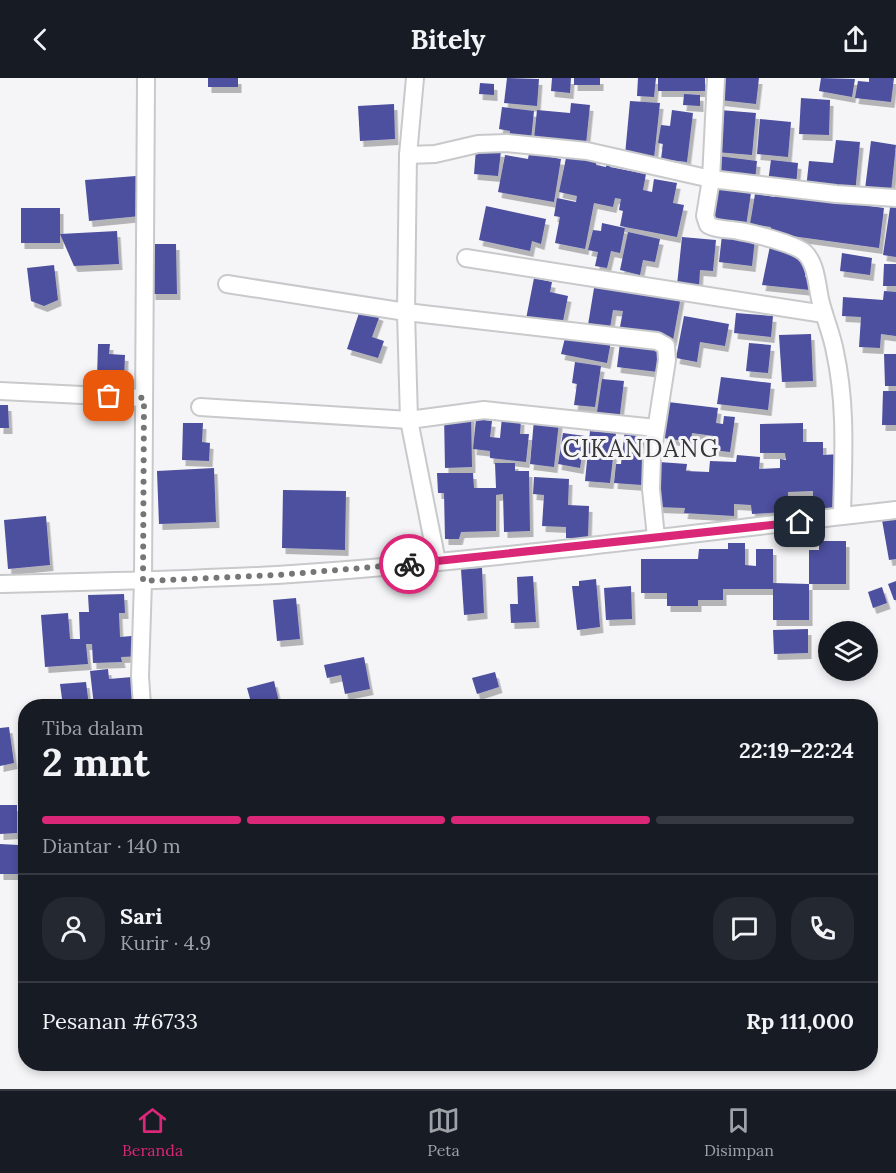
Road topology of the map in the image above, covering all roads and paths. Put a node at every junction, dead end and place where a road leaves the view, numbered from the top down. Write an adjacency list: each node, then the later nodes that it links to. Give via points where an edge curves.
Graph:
1 (147, 78): 12 (street)
2 (415, 78): 4 (street)
3 (716, 78): 5 (street)
4 (408, 155): 5 (street, via 507,143 587,151); 9 (street)
5 (711, 179): 6 (street); 10 (street, via 705,216 708,225 742,231 805,253 812,264)
6 (896, 198)
7 (466, 258): 10 (street)
8 (226, 284): 9 (street)
9 (406, 312): 14 (street); 15 (street, via 657,341 666,346 667,360)
10 (824, 314): 17 (street, via 835,351 844,424)
11 (0, 391): 12 (street)
12 (144, 398): 20 (street)
13 (200, 407): 14 (street)
14 (408, 420): 15 (street, via 484,410); 19 (street)
15 (656, 428): 18 (street, via 651,489)
16 (896, 510): 17 (street)
17 (842, 516): 18 (street)
18 (656, 537): 19 (street)
19 (437, 562): 20 (street)
20 (143, 581): 21 (street); 22 (street)
21 (0, 584)
22 (142, 699)

